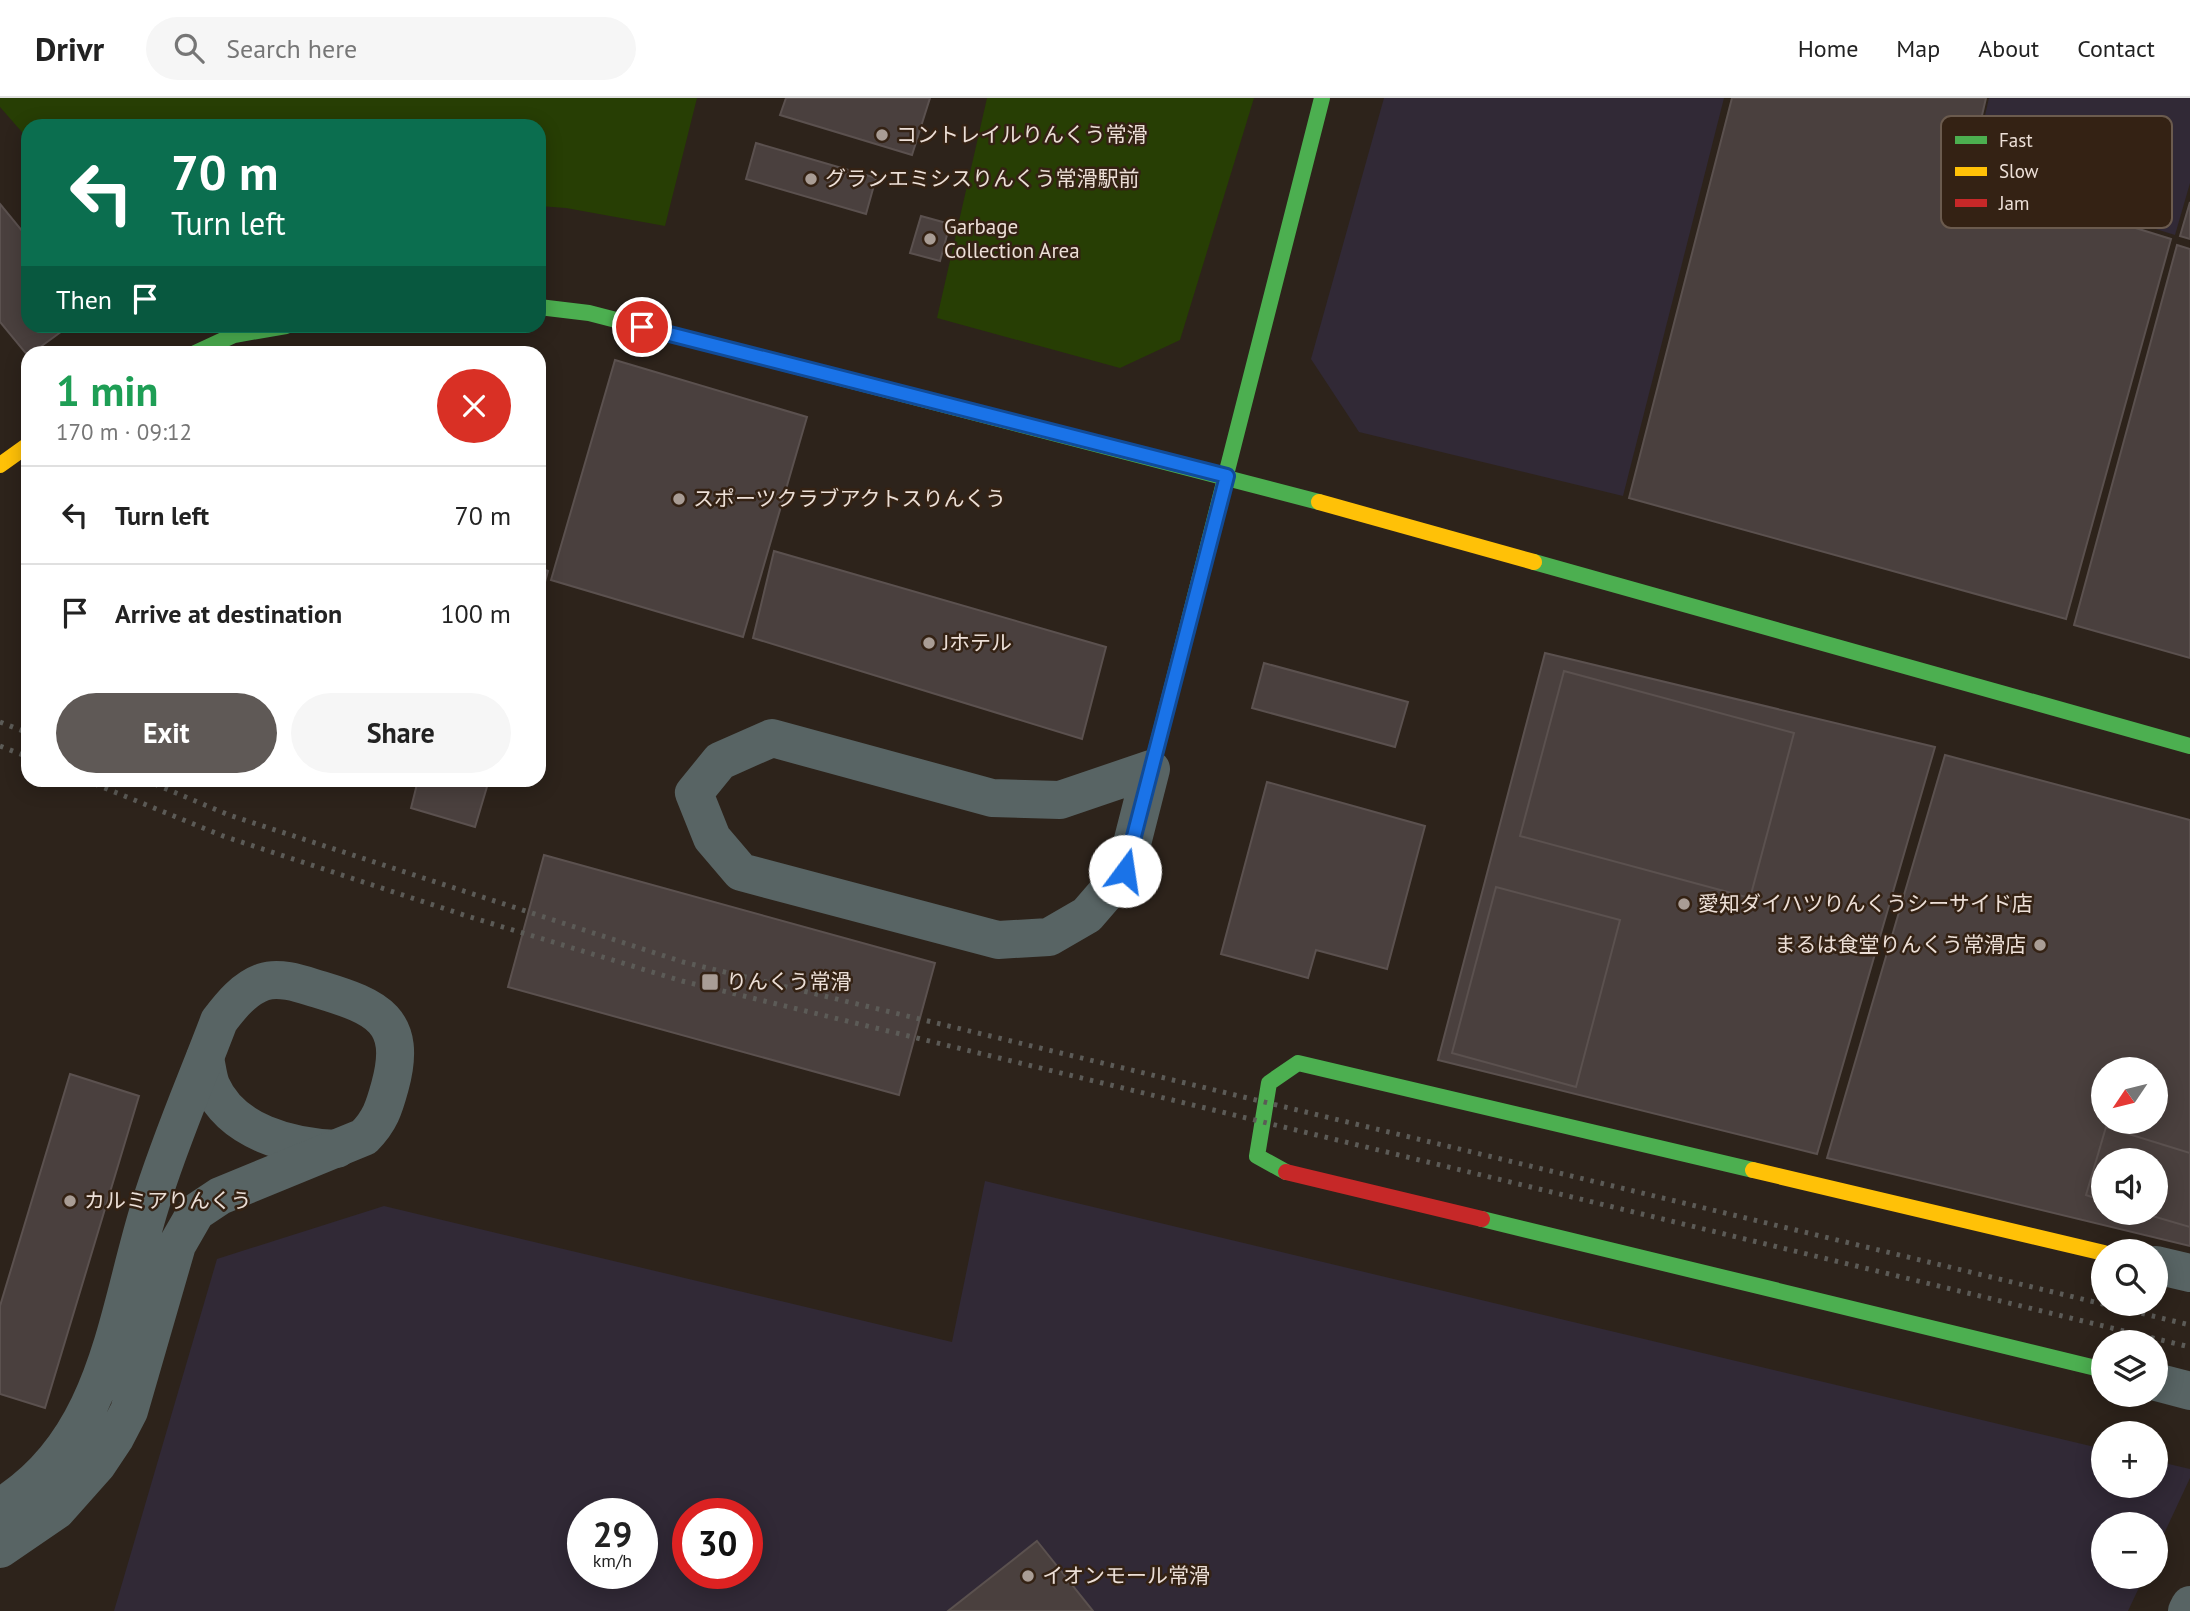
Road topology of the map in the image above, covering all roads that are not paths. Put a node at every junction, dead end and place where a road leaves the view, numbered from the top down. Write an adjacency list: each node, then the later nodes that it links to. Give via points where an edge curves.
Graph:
1 (1322, 98): 7 (street)
2 (546, 308): 7 (street, via 589,313)
3 (246, 333): 4 (street)
4 (210, 346)
5 (21, 450): 6 (street)
6 (0, 465)
7 (1227, 476): 8 (street); 9 (street)
8 (2190, 746)
9 (1151, 769): 9 (street, via 1060,800 992,798 772,738 720,761 694,793 712,838 741,872 998,940 1049,937 1087,915 1125,871)
10 (205, 1058): 11 (street, via 211,1085 228,1110 250,1129 308,1147); 11 (street, via 219,1021 237,998 264,982 292,981 365,1003 382,1017 394,1038 397,1061 380,1120 364,1137); 18 (street, via 150,1205 129,1292 88,1414 53,1462)
11 (339, 1149): 19 (street, via 220,1195 196,1212 177,1245 129,1411 115,1438 57,1510)
12 (2091, 1250): 15 (street, via 1298,1063 1269,1083 1257,1156 1283,1171)
13 (2168, 1268): 14 (street)
14 (2190, 1273)
15 (2091, 1367)
16 (2168, 1385): 17 (street)
17 (2190, 1391)
18 (0, 1507)
19 (0, 1549)
20 (2190, 1605): 21 (street)
21 (2187, 1611)

